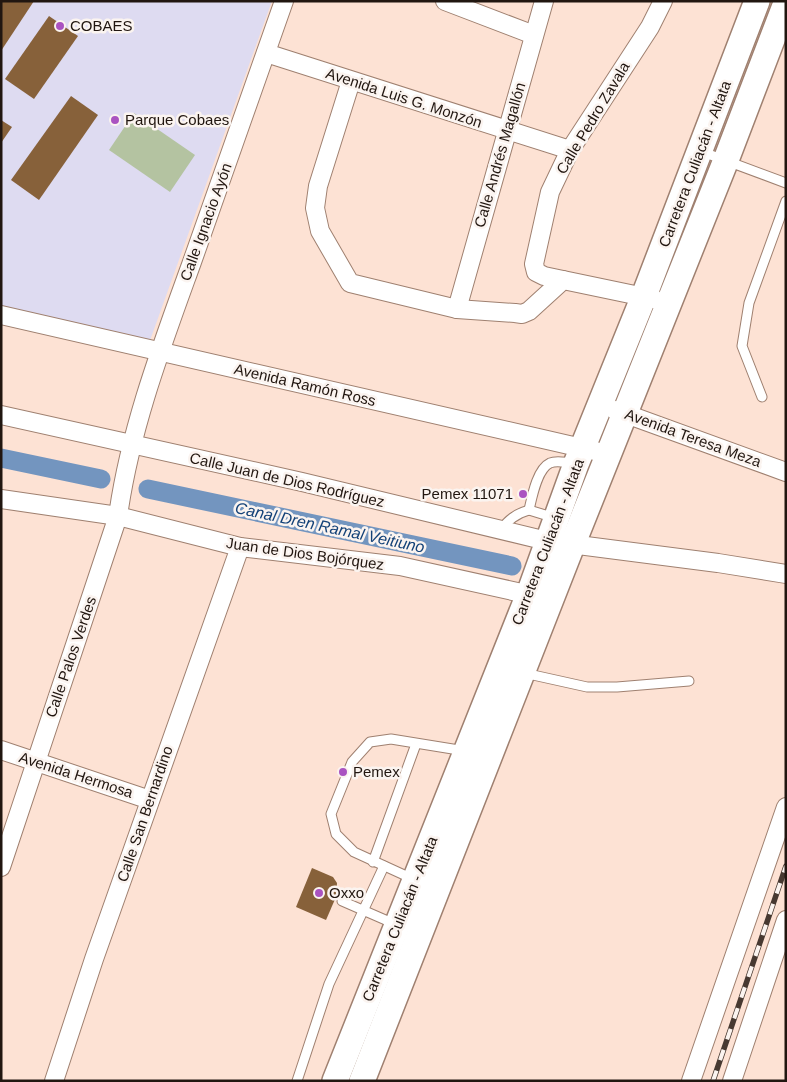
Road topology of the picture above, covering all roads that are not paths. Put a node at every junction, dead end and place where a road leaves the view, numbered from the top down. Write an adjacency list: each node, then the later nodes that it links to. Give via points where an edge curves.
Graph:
1 (284, 1): 8 (street, Calle Ignacio Ayón)
2 (445, 1): 7 (street)
3 (544, 1): 7 (street, Calle Andrés Magallón)
4 (662, 1): 11 (street, Calle Pedro Zavala, via 650,27)
5 (757, 1): 12 (main road, Carretera Culiacán - Altata)
6 (786, 3): 13 (main road, Carretera Culiacán - Altata)
7 (534, 35): 10 (street, Calle Andrés Magallón)
8 (266, 53): 9 (street, Avenida Luis G. Monzón); 21 (street, Calle Ignacio Ayón)
9 (352, 81): 10 (street, Avenida Luis G. Monzón); 19 (street, via 318,186 315,208 320,231 350,283)
10 (507, 131): 11 (street, Avenida Luis G. Monzón); 19 (street, Calle Andrés Magallón)
11 (570, 150): 16 (street, Calle Pedro Zavala, via 550,192 534,264 536,272)
12 (700, 151): 13 (lane); 17 (main road, Carretera Culiacán - Altata)
13 (726, 160): 14 (lane); 18 (main road, Carretera Culiacán - Altata)
14 (786, 183)
15 (786, 201): 22 (lane, via 749,303 742,346)
16 (564, 280): 17 (street); 19 (street, via 522,314)
17 (644, 296): 18 (street); 23 (main road, Carretera Culiacán - Altata)
18 (669, 303): 24 (main road, Carretera Culiacán - Altata)
19 (457, 309)
20 (1, 315): 21 (street, Avenida Ramón Ross)
21 (160, 352): 26 (street, Calle Ignacio Ayón); 28 (street, Avenida Ramón Ross, via 493,428)
22 (762, 398)
23 (600, 405): 24 (street, Avenida Teresa Meza); 28 (main road, Carretera Culiacán - Altata)
24 (625, 414): 27 (main road, Carretera Culiacán - Altata); 29 (street, Avenida Teresa Meza)
25 (1, 415): 26 (street, Calle Juan de Dios Rodríguez)
26 (132, 445): 32 (street, Calle Palos Verdes); 33 (street, Calle Juan de Dios Rodríguez)
27 (608, 454): 28 (street, Avenida Ramón Ross); 35 (main road, Carretera Culiacán - Altata)
28 (580, 456): 31 (lane, via 549,464 540,471); 34 (main road, Carretera Culiacán - Altata)
29 (786, 472)
30 (1, 499): 32 (street, Juan de Dios Bojórquez)
31 (529, 510): 33 (lane, via 508,520); 34 (lane)
32 (118, 516): 36 (street, Juan de Dios Bojórquez); 44 (street, Calle Palos Verdes)
33 (500, 530): 34 (street, Calle Juan de Dios Rodríguez)
34 (551, 530): 35 (street, Calle Juan de Dios Rodríguez); 38 (main road, Carretera Culiacán - Altata)
35 (573, 543): 37 (street, Calle Juan de Dios Rodríguez); 38 (main road, Carretera Culiacán - Altata)
36 (240, 548): 38 (street, Juan de Dios Bojórquez, via 400,566); 45 (street, Calle San Bernardino)
37 (786, 574)
38 (539, 597): 39 (main road, Carretera Culiacán - Altata)
39 (511, 669): 40 (lane, via 587,687); 43 (main road, Carretera Culiacán - Altata)
40 (689, 681)
41 (416, 744): 43 (lane); 47 (lane); 47 (lane, via 391,739 370,742 352,762 331,814 336,834 354,852)
42 (1, 750): 44 (street, Avenida Hermosa)
43 (478, 753): 50 (main road, Carretera Culiacán - Altata); 58 (main road, Carretera Culiacán - Altata)
44 (36, 762): 45 (street, Avenida Hermosa); 49 (street, Calle Palos Verdes)
45 (150, 800): 55 (street, Calle San Bernardino)
46 (786, 807): 59 (street)
47 (373, 862): 48 (lane)
48 (384, 866): 50 (lane); 52 (lane)
49 (1, 867)
50 (415, 880): 54 (main road, Carretera Culiacán - Altata)
51 (342, 901): 52 (lane)
52 (364, 911): 54 (lane); 56 (lane, via 330,984)
53 (786, 920): 60 (street)
54 (397, 925): 57 (main road, Carretera Culiacán - Altata)
55 (54, 1081)
56 (297, 1081)
57 (335, 1081)
58 (362, 1081)
59 (692, 1081)
60 (732, 1081)

